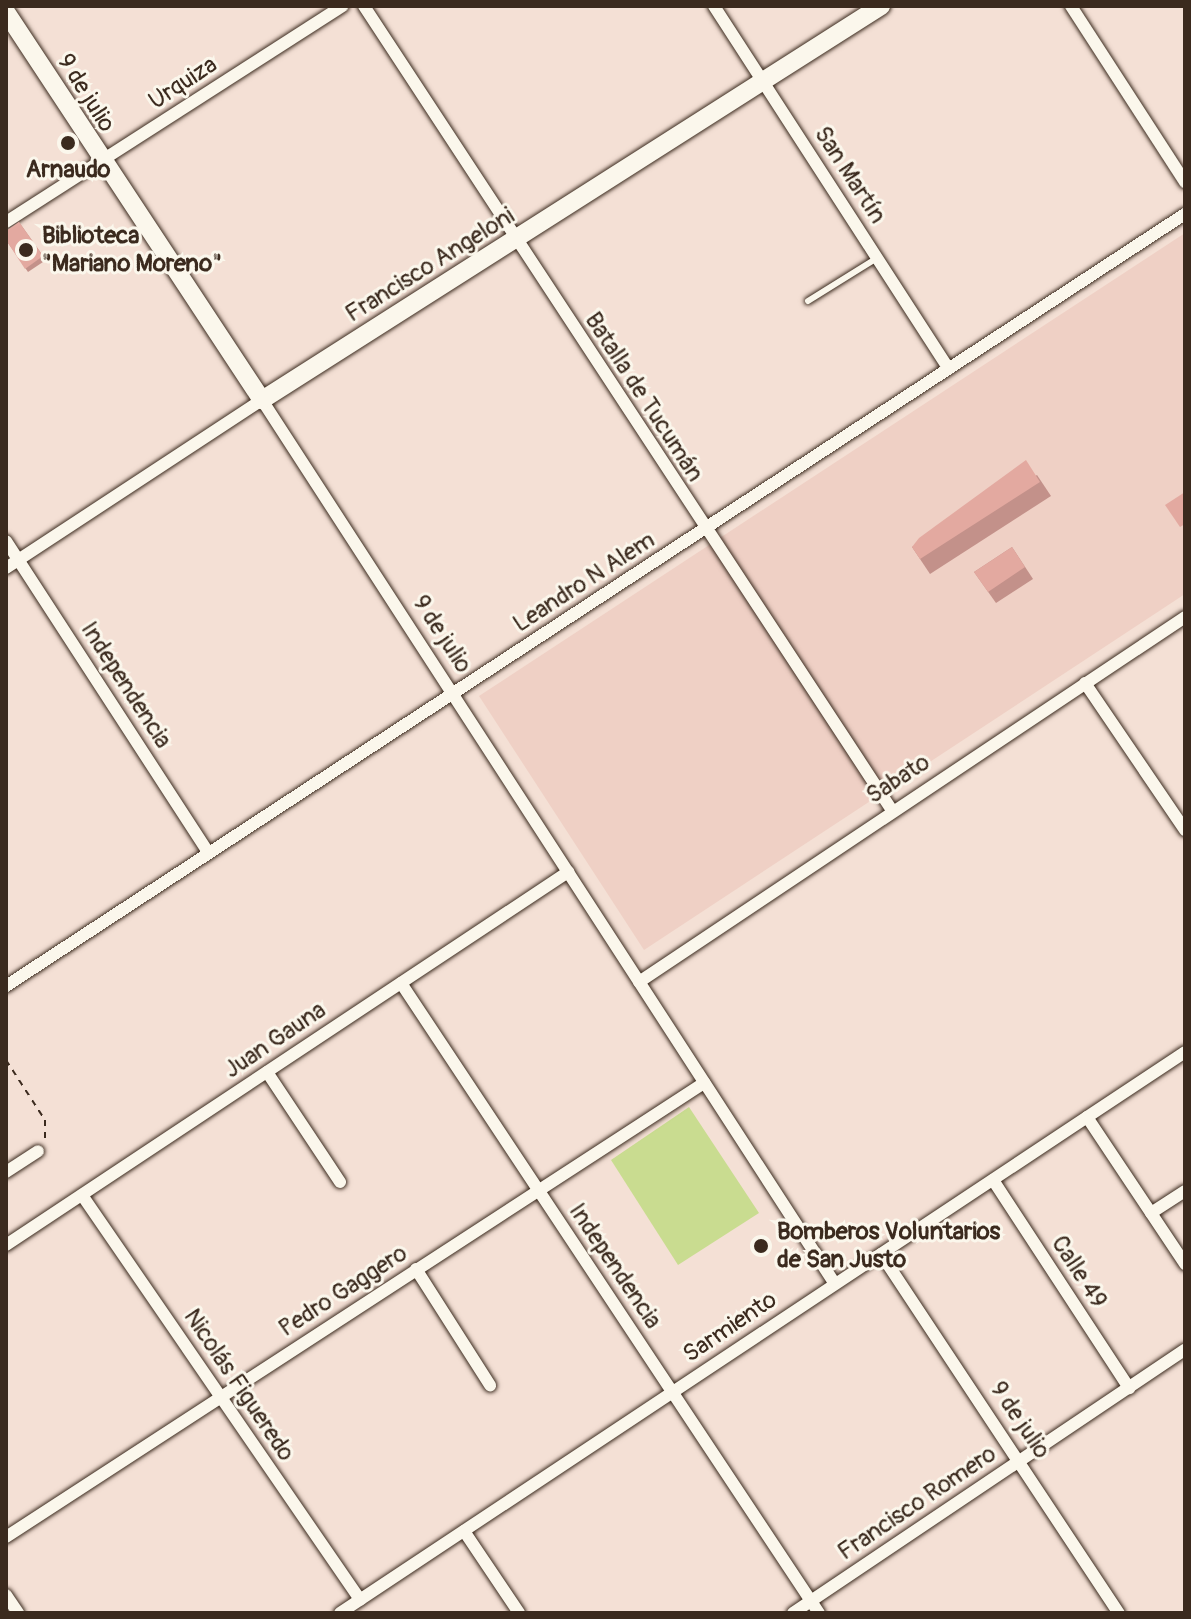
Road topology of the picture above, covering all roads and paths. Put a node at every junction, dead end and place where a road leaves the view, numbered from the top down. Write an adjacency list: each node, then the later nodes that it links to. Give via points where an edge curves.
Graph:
1 (343, 6): 8 (street, Urquiza)
2 (364, 6): 12 (street, Batalla de Tucumán)
3 (714, 6): 7 (street, San Martín)
4 (881, 6): 7 (main road, Francisco Angeloni)
5 (1071, 6): 9 (street)
6 (6, 12): 8 (main road, 9 de julio)
7 (763, 82): 12 (main road, Francisco Angeloni); 13 (street, San Martín)
8 (101, 161): 11 (street, Urquiza); 16 (main road, 9 de julio)
9 (1185, 182)
10 (1185, 214): 15 (street, Leandro N Alem)
11 (6, 222)
12 (516, 240): 16 (main road, Francisco Angeloni); 17 (street, Batalla de Tucumán)
13 (877, 258): 14 (lane); 15 (street, San Martín)
14 (808, 301)
15 (949, 369): 17 (street, Leandro N Alem)
16 (262, 400): 19 (street, Francisco Angeloni); 23 (street, 9 de julio)
17 (703, 530): 23 (street, Leandro N Alem); 24 (street, Batalla de Tucumán)
18 (6, 541): 19 (street, Independencia)
19 (18, 560): 20 (street, Francisco Angeloni); 26 (street, Independencia)
20 (6, 568)
21 (1185, 617): 22 (street, Sabato)
22 (1085, 683): 24 (street, Sabato); 25 (street)
23 (453, 695): 26 (street, Leandro N Alem); 27 (street, 9 de julio)
24 (891, 809): 28 (street, Sabato)
25 (1185, 830)
26 (209, 853): 30 (street, Leandro N Alem)
27 (568, 872): 28 (street, 9 de julio); 29 (street, Juan Gauna)
28 (639, 982): 34 (street, 9 de julio)
29 (401, 983): 33 (street, Juan Gauna); 40 (street, Independencia)
30 (6, 986)
31 (1185, 1052): 35 (street, Sarmiento)
32 (6, 1060): 36 (path, via 45,1120)
33 (267, 1072): 39 (street); 42 (street, Juan Gauna)
34 (704, 1083): 40 (street, Pedro Gaggero); 48 (street, 9 de julio)
35 (1087, 1117): 38 (street, Sarmiento); 43 (street)
36 (38, 1151): 37 (street)
37 (6, 1172)
38 (993, 1180): 45 (street, Sarmiento); 51 (street, Calle 49)
39 (340, 1182)
40 (538, 1189): 47 (street, Pedro Gaggero); 52 (street, Independencia)
41 (1185, 1191): 43 (street)
42 (82, 1195): 44 (street, Juan Gauna); 53 (street, Nicolás Figueredo)
43 (1151, 1213): 46 (street)
44 (6, 1245)
45 (881, 1254): 48 (street, Sarmiento); 54 (street, 9 de julio)
46 (1185, 1264)
47 (416, 1269): 50 (street); 53 (street, Pedro Gaggero)
48 (835, 1284): 52 (street, Sarmiento)
49 (1185, 1350): 51 (street, Francisco Romero)
50 (490, 1385)
51 (1129, 1388): 54 (street, Francisco Romero)
52 (673, 1392): 55 (street, Sarmiento); 59 (street, Independencia)
53 (221, 1397): 56 (street, Pedro Gaggero); 58 (street, Nicolás Figueredo)
54 (1018, 1462): 59 (street, Francisco Romero); 65 (street, 9 de julio)
55 (464, 1531): 58 (street, Sarmiento); 62 (street)
56 (6, 1537)
57 (6, 1595): 60 (street)
58 (360, 1600): 61 (street, Sarmiento)
59 (811, 1601): 63 (street, Francisco Romero); 64 (street, Independencia)
60 (18, 1613)
61 (340, 1613)
62 (519, 1613)
63 (793, 1613)
64 (819, 1613)
65 (1119, 1613)

